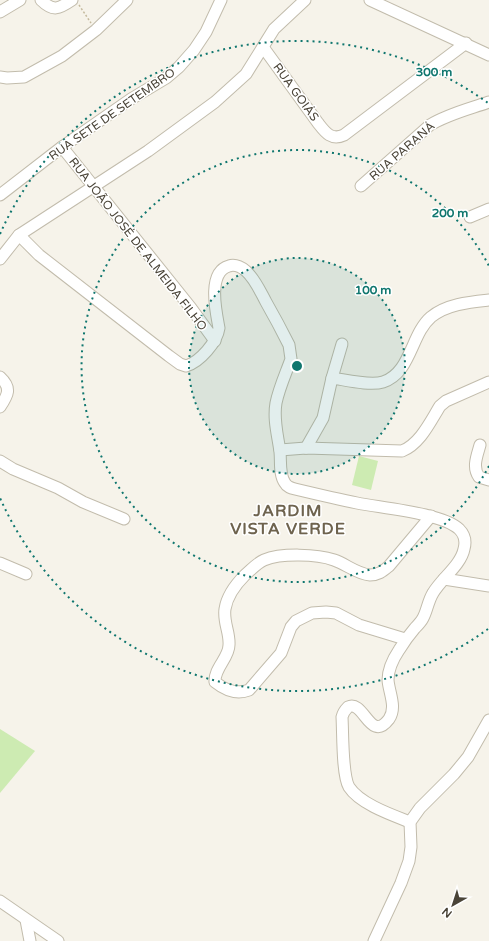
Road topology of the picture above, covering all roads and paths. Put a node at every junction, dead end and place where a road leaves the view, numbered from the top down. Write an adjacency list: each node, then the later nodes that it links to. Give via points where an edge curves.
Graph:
1 (20, 0): 9 (street)
2 (41, 0): 3 (street, via 52,8 63,6)
3 (72, 0)
4 (76, 0): 10 (path)
5 (127, 0): 10 (street)
6 (221, 0): 16 (street, RUA SETE DE SETEMBRO, via 206,32 179,67)
7 (305, 0): 12 (street, via 268,36)
8 (370, 0): 11 (street)
9 (0, 12)
10 (96, 30): 14 (street, via 62,56 29,75 17,78)
11 (466, 44): 12 (street, RUA GOIÁS, via 340,137 330,136 312,116); 13 (street)
12 (263, 47): 18 (street, via 246,74 215,102)
13 (489, 55)
14 (0, 77)
15 (489, 102): 17 (street, RUA PARANÁ, via 440,118)
16 (62, 147): 18 (street, RUA JOÃO JOSÉ DE ALMEIDA FILHO); 19 (street, RUA SETE DE SETEMBRO)
17 (361, 186)
18 (94, 187): 22 (street); 25 (street, RUA JOÃO JOSÉ DE ALMEIDA FILHO, via 191,308)
19 (0, 195)
20 (489, 209): 21 (street)
21 (470, 217)
22 (19, 235): 23 (street); 25 (street, via 39,254 180,364 186,366 197,361)
23 (0, 259)
24 (489, 300): 28 (street, via 456,305 431,317 392,378 376,383)
25 (214, 341): 33 (street, via 219,328 215,285 222,270 234,265 246,271 255,283 290,345 291,359 276,403 276,431)
26 (342, 344): 28 (street)
27 (0, 377): 30 (street, via 8,388)
28 (332, 378): 32 (street, via 323,418)
29 (485, 384): 32 (street, via 446,401 417,441 402,451)
30 (0, 407)
31 (480, 446): 35 (street, via 476,469 479,476)
32 (306, 448): 33 (street)
33 (280, 450): 36 (street, via 282,478 288,486 358,503)
34 (0, 461): 37 (street)
35 (489, 480)
36 (432, 516): 40 (street, via 459,529 464,535 464,550); 42 (street, via 389,566 377,574 369,575 333,560 313,556 274,558 254,567 242,578 228,598 224,619 229,647 217,673 216,682 231,692 249,690 281,654 291,626 312,613 336,614 358,625)
37 (124, 519)
38 (0, 563): 39 (street)
39 (26, 574)
40 (444, 578): 41 (street); 42 (street, via 433,593 423,619)
41 (489, 586)
42 (405, 639): 44 (street, via 389,670 392,709 389,718 380,726 372,725 361,709 353,706 344,711 342,717 346,781 349,787 368,803)
43 (489, 720): 44 (street, via 468,757)
44 (410, 822): 49 (street, via 409,861)
45 (0, 901): 46 (street)
46 (26, 920): 47 (street); 48 (street)
47 (30, 941)
48 (58, 941)
49 (374, 941)

